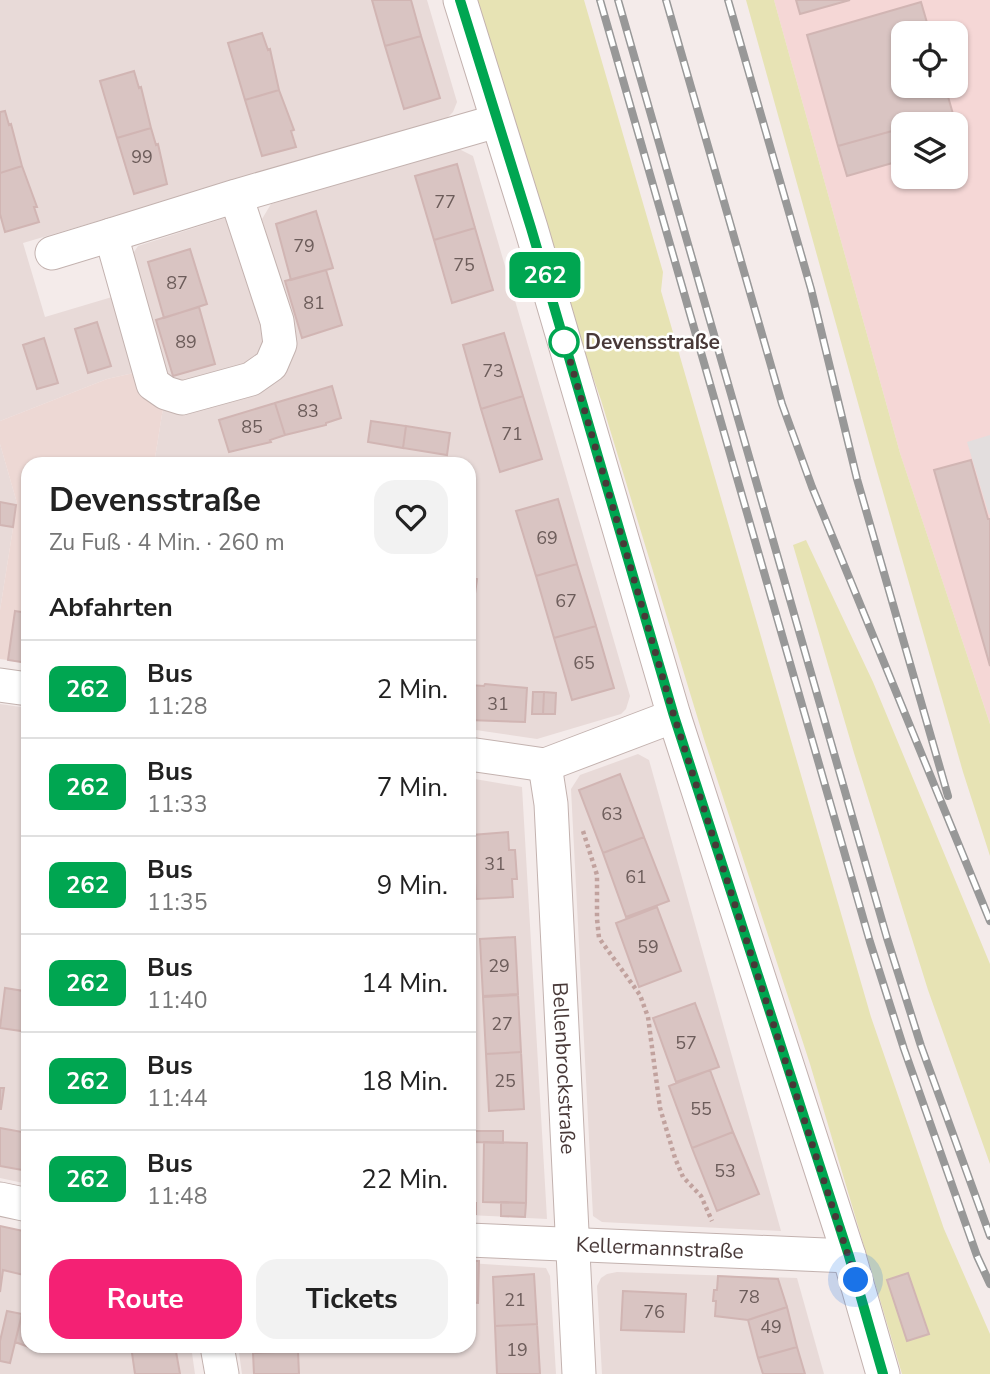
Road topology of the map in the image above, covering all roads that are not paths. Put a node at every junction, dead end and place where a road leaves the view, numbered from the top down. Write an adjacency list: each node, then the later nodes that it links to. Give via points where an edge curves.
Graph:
1 (460, 0): 2 (street)
2 (498, 121): 3 (street); 8 (street)
3 (236, 196): 4 (street); 4 (street, via 277,321 280,344 271,365 251,379 182,398 153,384)
4 (111, 235): 5 (street)
5 (52, 253)
6 (0, 685): 7 (street)
7 (21, 689)
8 (674, 716): 10 (street); 15 (street)
9 (476, 755): 10 (street)
10 (545, 765): 14 (street, Bellenbrockstraße, via 551,804)
11 (0, 1199): 12 (street)
12 (21, 1204)
13 (476, 1240): 14 (street, Kellermannstraße)
14 (572, 1245): 15 (street, Kellermannstraße); 18 (street, Bellenbrockstraße)
15 (849, 1256): 19 (street)
16 (218, 1353): 17 (street)
17 (222, 1374)
18 (579, 1374)
19 (883, 1374)

